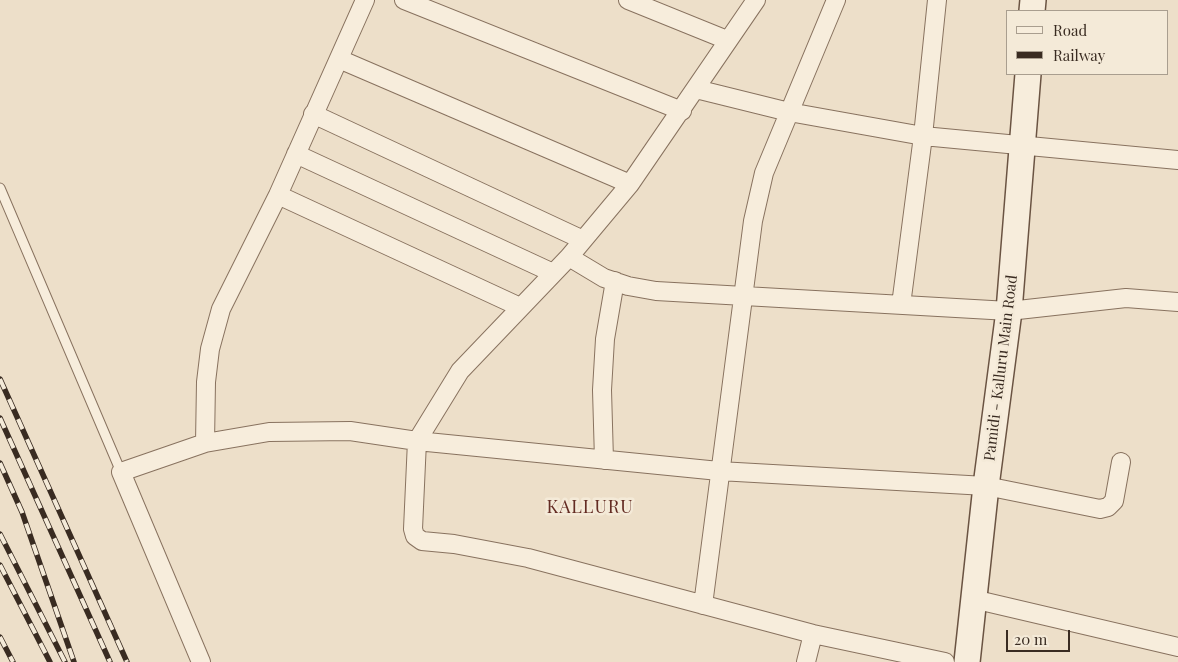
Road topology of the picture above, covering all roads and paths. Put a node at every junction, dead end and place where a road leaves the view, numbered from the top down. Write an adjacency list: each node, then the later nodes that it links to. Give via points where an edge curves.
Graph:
1 (365, 0): 8 (street)
2 (404, 0): 11 (street)
3 (628, 0): 7 (street)
4 (756, 0): 7 (street)
5 (836, 0): 12 (street)
6 (937, 0): 14 (street)
7 (727, 40): 10 (street)
8 (338, 60): 13 (street); 18 (street)
9 (1028, 75): 15 (main road, Pamidi - Kalluru Main Road)
10 (696, 89): 11 (street); 12 (street)
11 (682, 111): 18 (street)
12 (789, 112): 14 (street); 25 (street, via 764,173 753,221)
13 (312, 114): 16 (street); 21 (street)
14 (923, 136): 15 (street); 27 (street)
15 (1023, 144): 17 (street); 29 (main road, Pamidi - Kalluru Main Road)
16 (296, 154): 20 (street); 23 (street)
17 (1178, 160)
18 (630, 184): 21 (street)
19 (0, 188): 35 (lane)
20 (278, 195): 28 (street); 31 (street, via 221,310 210,349 206,382)
21 (583, 240): 22 (street)
22 (569, 257): 23 (street); 24 (street)
23 (553, 273): 28 (street)
24 (615, 281): 25 (street, via 656,291); 32 (street, via 602,390)
25 (744, 297): 27 (street); 34 (street)
26 (1178, 302): 29 (street, via 1126,298)
27 (901, 305): 29 (street)
28 (520, 307): 30 (street, via 460,371)
29 (1009, 311): 36 (main road, Pamidi - Kalluru Main Road)
30 (417, 442): 31 (street, via 341,431 268,432); 32 (street); 38 (street, via 413,529 415,536 422,540 528,558)
31 (205, 443): 35 (street)
32 (604, 460): 34 (street)
33 (1121, 462): 36 (street, via 1114,501 1100,509)
34 (719, 471): 36 (street); 38 (street)
35 (121, 472): 41 (street)
36 (986, 486): 37 (main road, Pamidi - Kalluru Main Road)
37 (973, 599): 40 (street); 44 (main road, Pamidi - Kalluru Main Road)
38 (704, 605): 39 (street)
39 (813, 634): 42 (street); 43 (street)
40 (1178, 647)
41 (202, 662)
42 (806, 662)
43 (945, 662)
44 (966, 662)

